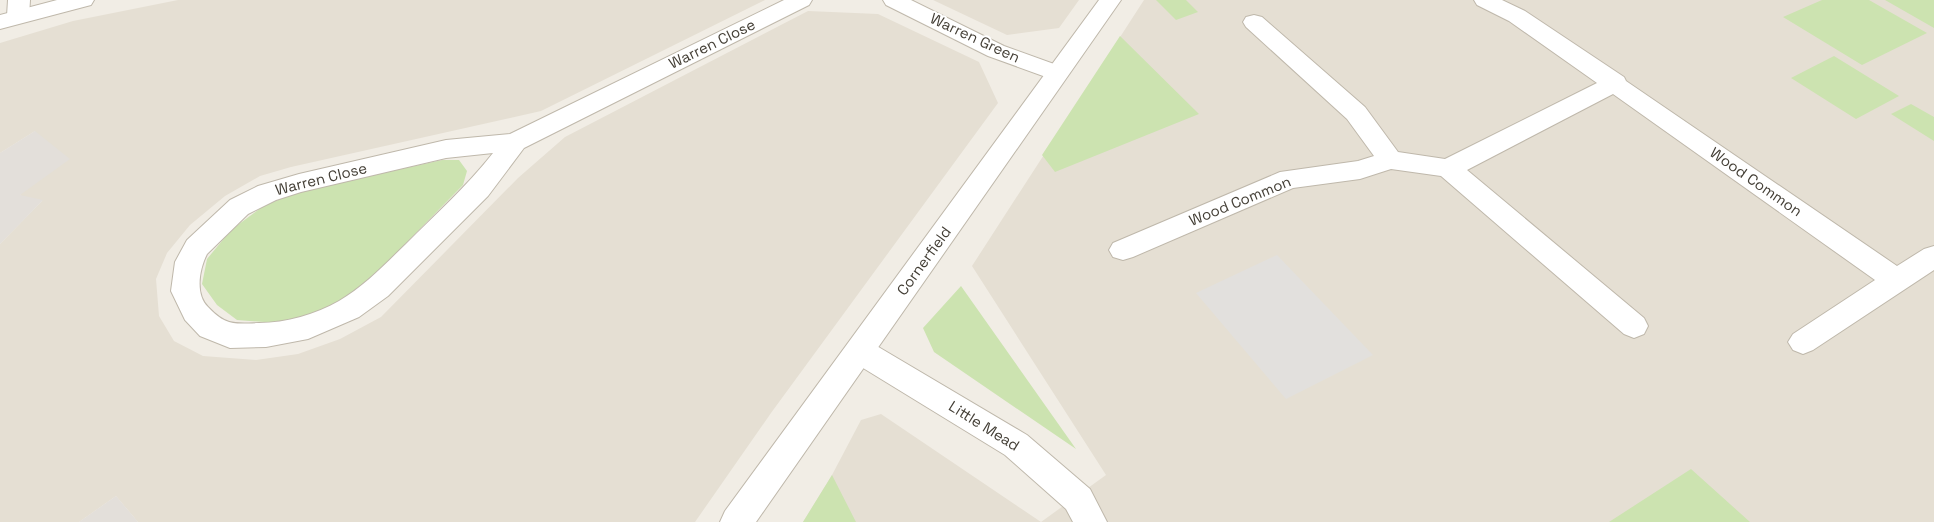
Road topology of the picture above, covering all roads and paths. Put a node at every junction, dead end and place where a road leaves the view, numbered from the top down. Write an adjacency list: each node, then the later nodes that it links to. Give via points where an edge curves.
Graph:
1 (83, 0): 6 (street)
2 (801, 0): 10 (street, Warren Close)
3 (894, 0): 8 (street, Warren Green, via 996,51)
4 (1110, 0): 8 (street, Cornerfield)
5 (1485, 0): 9 (street, Wood Common, via 1517,16)
6 (12, 13)
7 (1254, 22): 11 (street, via 1356,113)
8 (1057, 72): 18 (street, Cornerfield)
9 (1616, 83): 12 (street); 15 (street, Wood Common)
10 (515, 142): 10 (street, Warren Close, via 480,189 378,288 349,309 308,327 266,335 230,336 210,328 195,312 185,290 189,262 197,247 239,208 267,193 446,149)
11 (1390, 160): 12 (street, Wood Common); 13 (street, Wood Common, via 1360,170 1289,179)
12 (1448, 168): 16 (street)
13 (1123, 250)
14 (1934, 256): 15 (street)
15 (1896, 280): 17 (street)
16 (1634, 326)
17 (1803, 342)
18 (860, 351): 19 (street, Cornerfield); 20 (street, Little Mead, via 1016,445 1078,499)
19 (737, 522)
20 (1090, 522)

